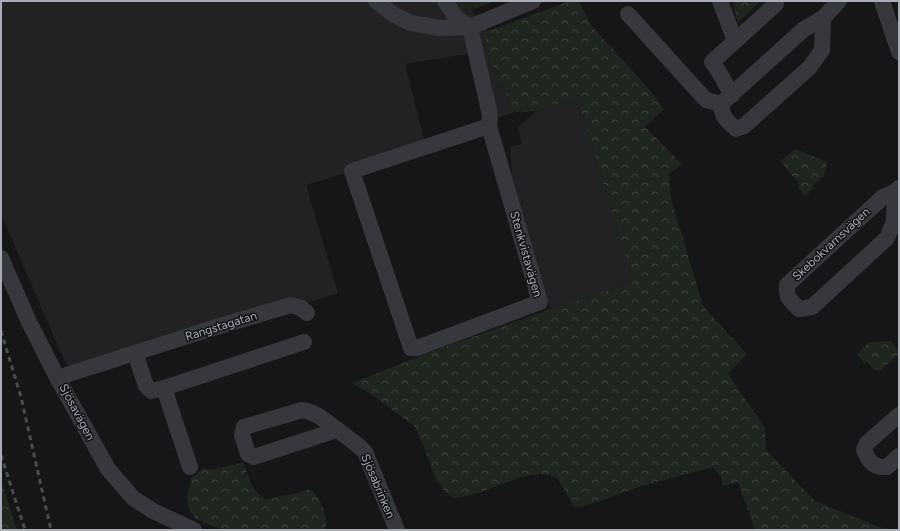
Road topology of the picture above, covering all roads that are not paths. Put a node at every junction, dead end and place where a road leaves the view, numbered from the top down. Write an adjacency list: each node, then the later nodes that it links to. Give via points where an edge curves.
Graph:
1 (376, 1): 10 (street, via 394,15 411,23 440,28)
2 (446, 1): 10 (street, via 457,19)
3 (532, 1): 10 (street)
4 (720, 1): 11 (street)
5 (775, 1): 11 (street, via 776,4)
6 (839, 1): 9 (street)
7 (882, 1): 12 (street)
8 (628, 14): 13 (street, via 706,100)
9 (823, 18): 13 (street, via 804,29); 13 (street, via 822,50 810,67 744,126 736,129 721,112)
10 (470, 27): 14 (street, via 490,116)
11 (735, 41): 13 (street, via 712,62 719,72)
12 (899, 52)
13 (726, 100)
14 (489, 126): 14 (street, Stenkvistavägen, via 540,302 417,348 411,348 352,171)
15 (897, 190): 15 (street, Skebokvarnsvägen, via 883,197 788,285 786,293 799,309 812,307 888,238 894,221)
16 (1, 258): 20 (street, Sjösavägen)
17 (307, 313): 19 (street, Rangstagatan, via 291,305)
18 (304, 342): 21 (street)
19 (135, 353): 20 (street, Rangstagatan); 21 (street, via 146,386 152,391)
20 (58, 379): 26 (street, Sjösavägen, via 108,469 133,498 153,511)
21 (164, 388): 25 (street)
22 (899, 415): 24 (street, via 868,443 864,450 878,468 887,467)
23 (337, 430): 23 (street, Sjösabrinken, via 254,457 248,454 242,434 244,428 302,410 309,411); 27 (street, Sjösabrinken, via 365,452)
24 (899, 456)
25 (190, 468)
26 (194, 530)
27 (397, 530)

